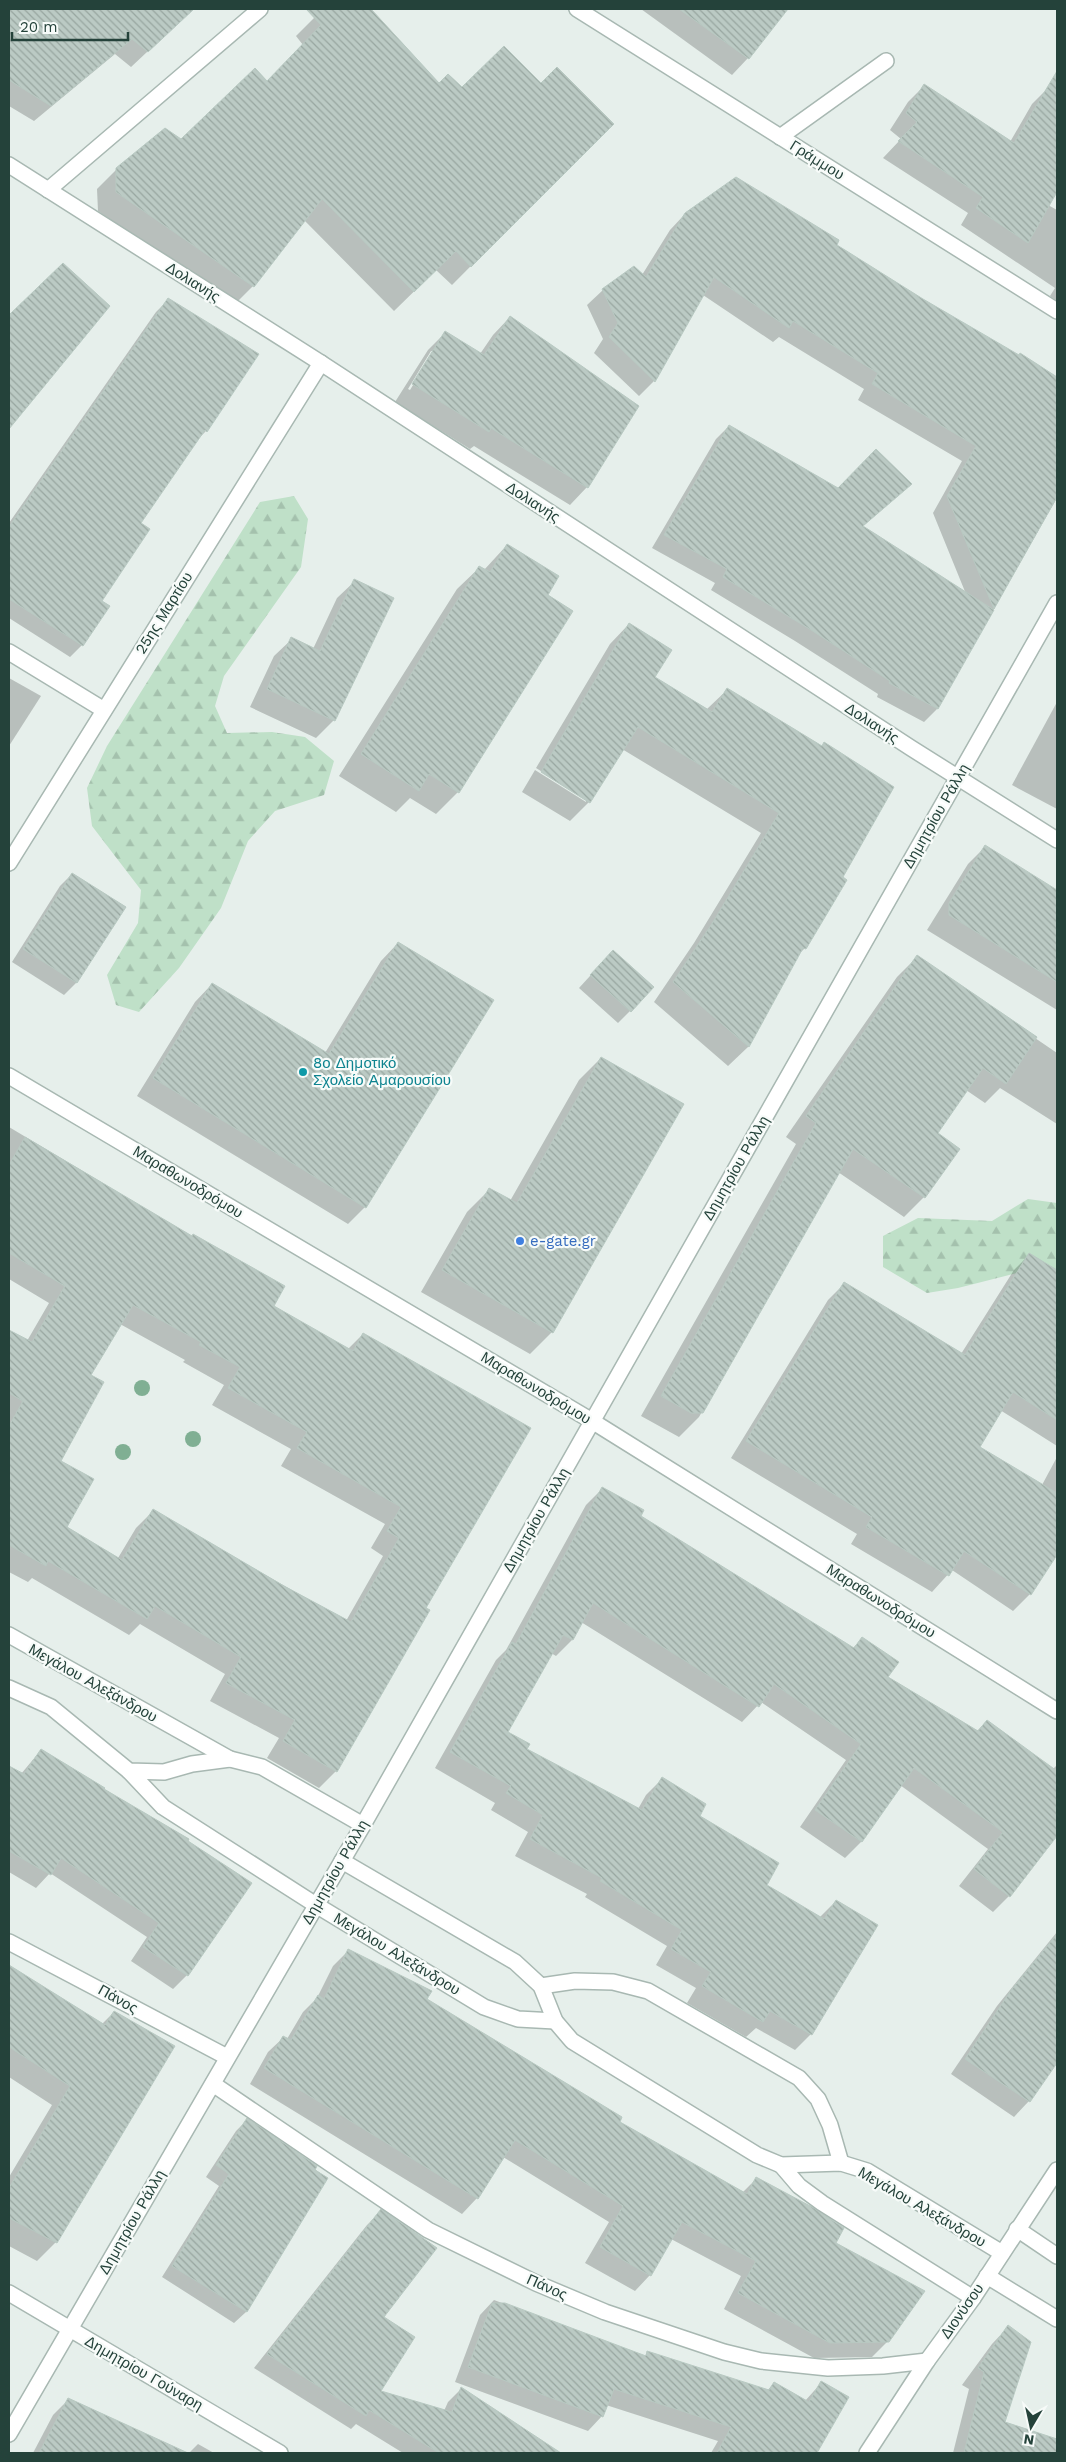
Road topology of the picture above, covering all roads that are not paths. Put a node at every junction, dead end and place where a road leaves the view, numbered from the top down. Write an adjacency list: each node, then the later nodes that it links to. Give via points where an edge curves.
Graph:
1 (260, 9): 6 (street)
2 (576, 9): 4 (street, Γράμμου)
3 (886, 61): 4 (street)
4 (780, 137): 7 (street, Γράμμου)
5 (9, 165): 6 (street, Δολιανής)
6 (48, 190): 8 (street, Δολιανής)
7 (1057, 311)
8 (321, 363): 11 (street, 25ης Μαρτίου); 12 (street, Δολιανής)
9 (1057, 603): 12 (street, Δημητρίου Ράλλη)
10 (9, 652): 11 (street)
11 (104, 710): 14 (street, 25ης Μαρτίου)
12 (958, 778): 13 (street, Δολιανής); 16 (street, Δημητρίου Ράλλη)
13 (1057, 840)
14 (9, 863)
15 (9, 1076): 16 (street, Μαραθωνοδρόμου)
16 (592, 1421): 19 (street, Μαραθωνοδρόμου); 22 (street, Δημητρίου Ράλλη)
17 (9, 1635): 20 (street, Μεγάλου Αλεξάνδρου)
18 (9, 1688): 21 (street, Μεγάλου Αλεξάνδρου, via 51,1707)
19 (1057, 1711)
20 (230, 1759): 21 (street, Μεγάλου Αλεξάνδρου, via 164,1772); 22 (street, Μεγάλου Αλεξάνδρου, via 262,1767)
21 (129, 1771): 24 (street, Μεγάλου Αλεξάνδρου, via 163,1807)
22 (363, 1825): 23 (street, Δημητρίου Ράλλη)
23 (342, 1861): 24 (street, Δημητρίου Ράλλη); 26 (street, Μεγάλου Αλεξάνδρου, via 515,1962)
24 (316, 1905): 27 (street, Μεγάλου Αλεξάνδρου, via 484,2006 518,2019); 28 (street, Δημητρίου Ράλλη)
25 (9, 1942): 28 (street, Πάνος)
26 (541, 1986): 27 (street, Μεγάλου Αλεξάνδρου); 30 (street, via 575,1981 613,1982 648,1992 799,2078 818,2099)
27 (555, 2021): 31 (street, Μεγάλου Αλεξάνδρου, via 572,2041 757,2155)
28 (227, 2057): 29 (street, Δημητρίου Ράλλη)
29 (213, 2084): 40 (street, Δημητρίου Ράλλη); 41 (street, Πάνος, via 428,2230 536,2283 605,2312 724,2352 761,2361 828,2368)
30 (841, 2163): 31 (street, Μεγάλου Αλεξάνδρου); 34 (street, Μεγάλου Αλεξάνδρου, via 867,2171)
31 (781, 2165): 38 (street, Μεγάλου Αλεξάνδρου, via 799,2186 822,2203)
32 (1057, 2170): 33 (street, Διονύσου)
33 (1018, 2229): 34 (street, Διονύσου); 35 (street)
34 (1002, 2253): 36 (street, Διονύσου)
35 (1057, 2256)
36 (987, 2276): 38 (street, Διονύσου); 39 (street)
37 (9, 2294): 40 (street, Δημητρίου Γούναρη)
38 (973, 2298): 41 (street, Διονύσου)
39 (1057, 2319)
40 (69, 2329): 42 (street, Δημητρίου Ράλλη); 43 (street, Δημητρίου Γούναρη)
41 (927, 2361): 44 (street, Διονύσου)
42 (9, 2434)
43 (280, 2453)
44 (868, 2453)

